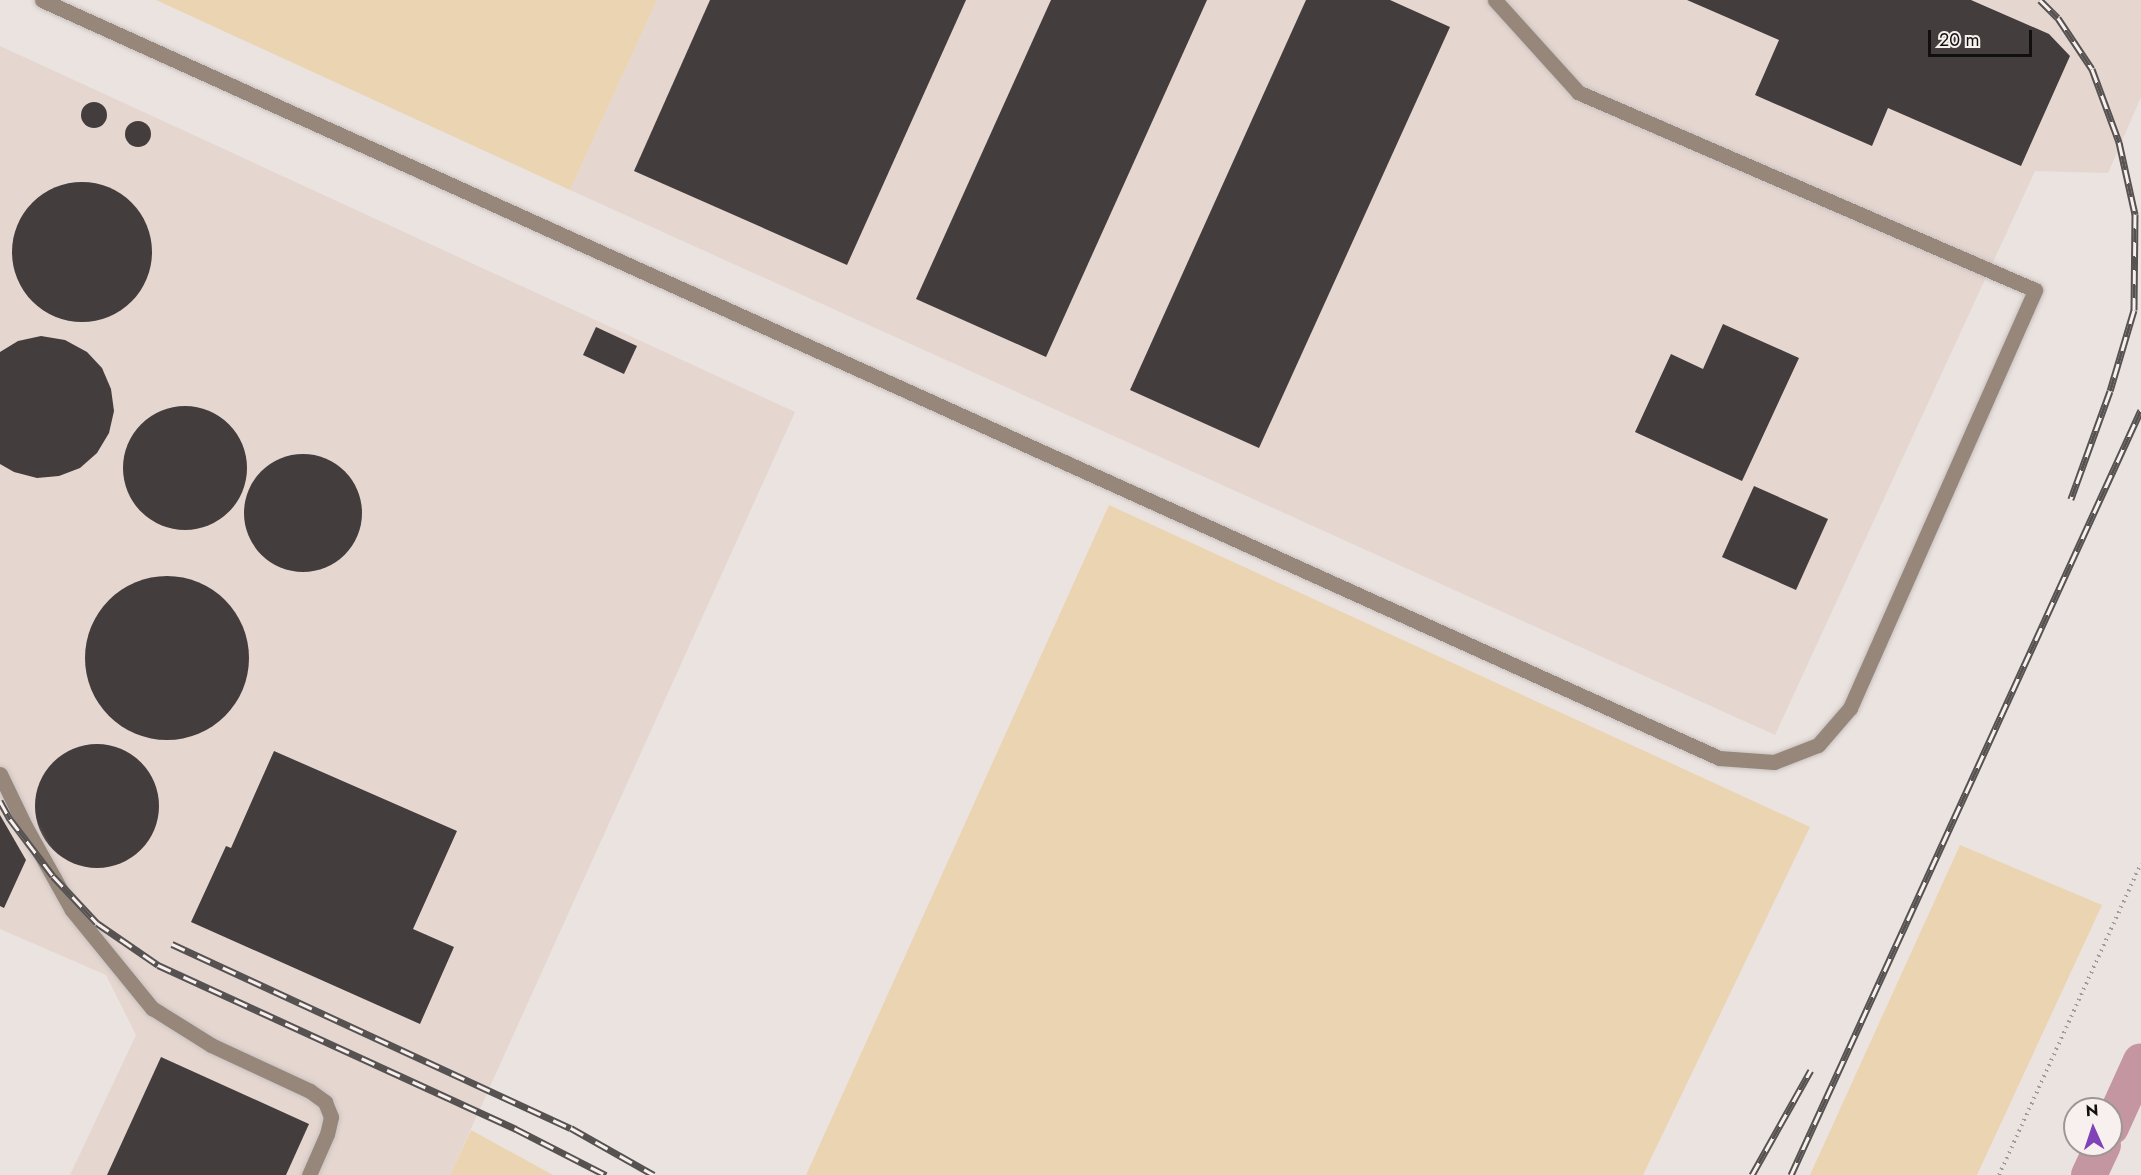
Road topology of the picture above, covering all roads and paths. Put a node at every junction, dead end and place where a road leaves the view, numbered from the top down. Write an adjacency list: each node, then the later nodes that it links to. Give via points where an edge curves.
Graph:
1 (42, 0): 2 (lane, via 1719,758 1774,762 1818,745 1850,708 2035,290 1578,92)
2 (1495, 0)
3 (0, 774): 5 (lane, via 72,910 152,1008 211,1045 310,1091 325,1102 331,1117)
4 (2141, 864): 6 (path)
5 (309, 1175)
6 (1999, 1175)

